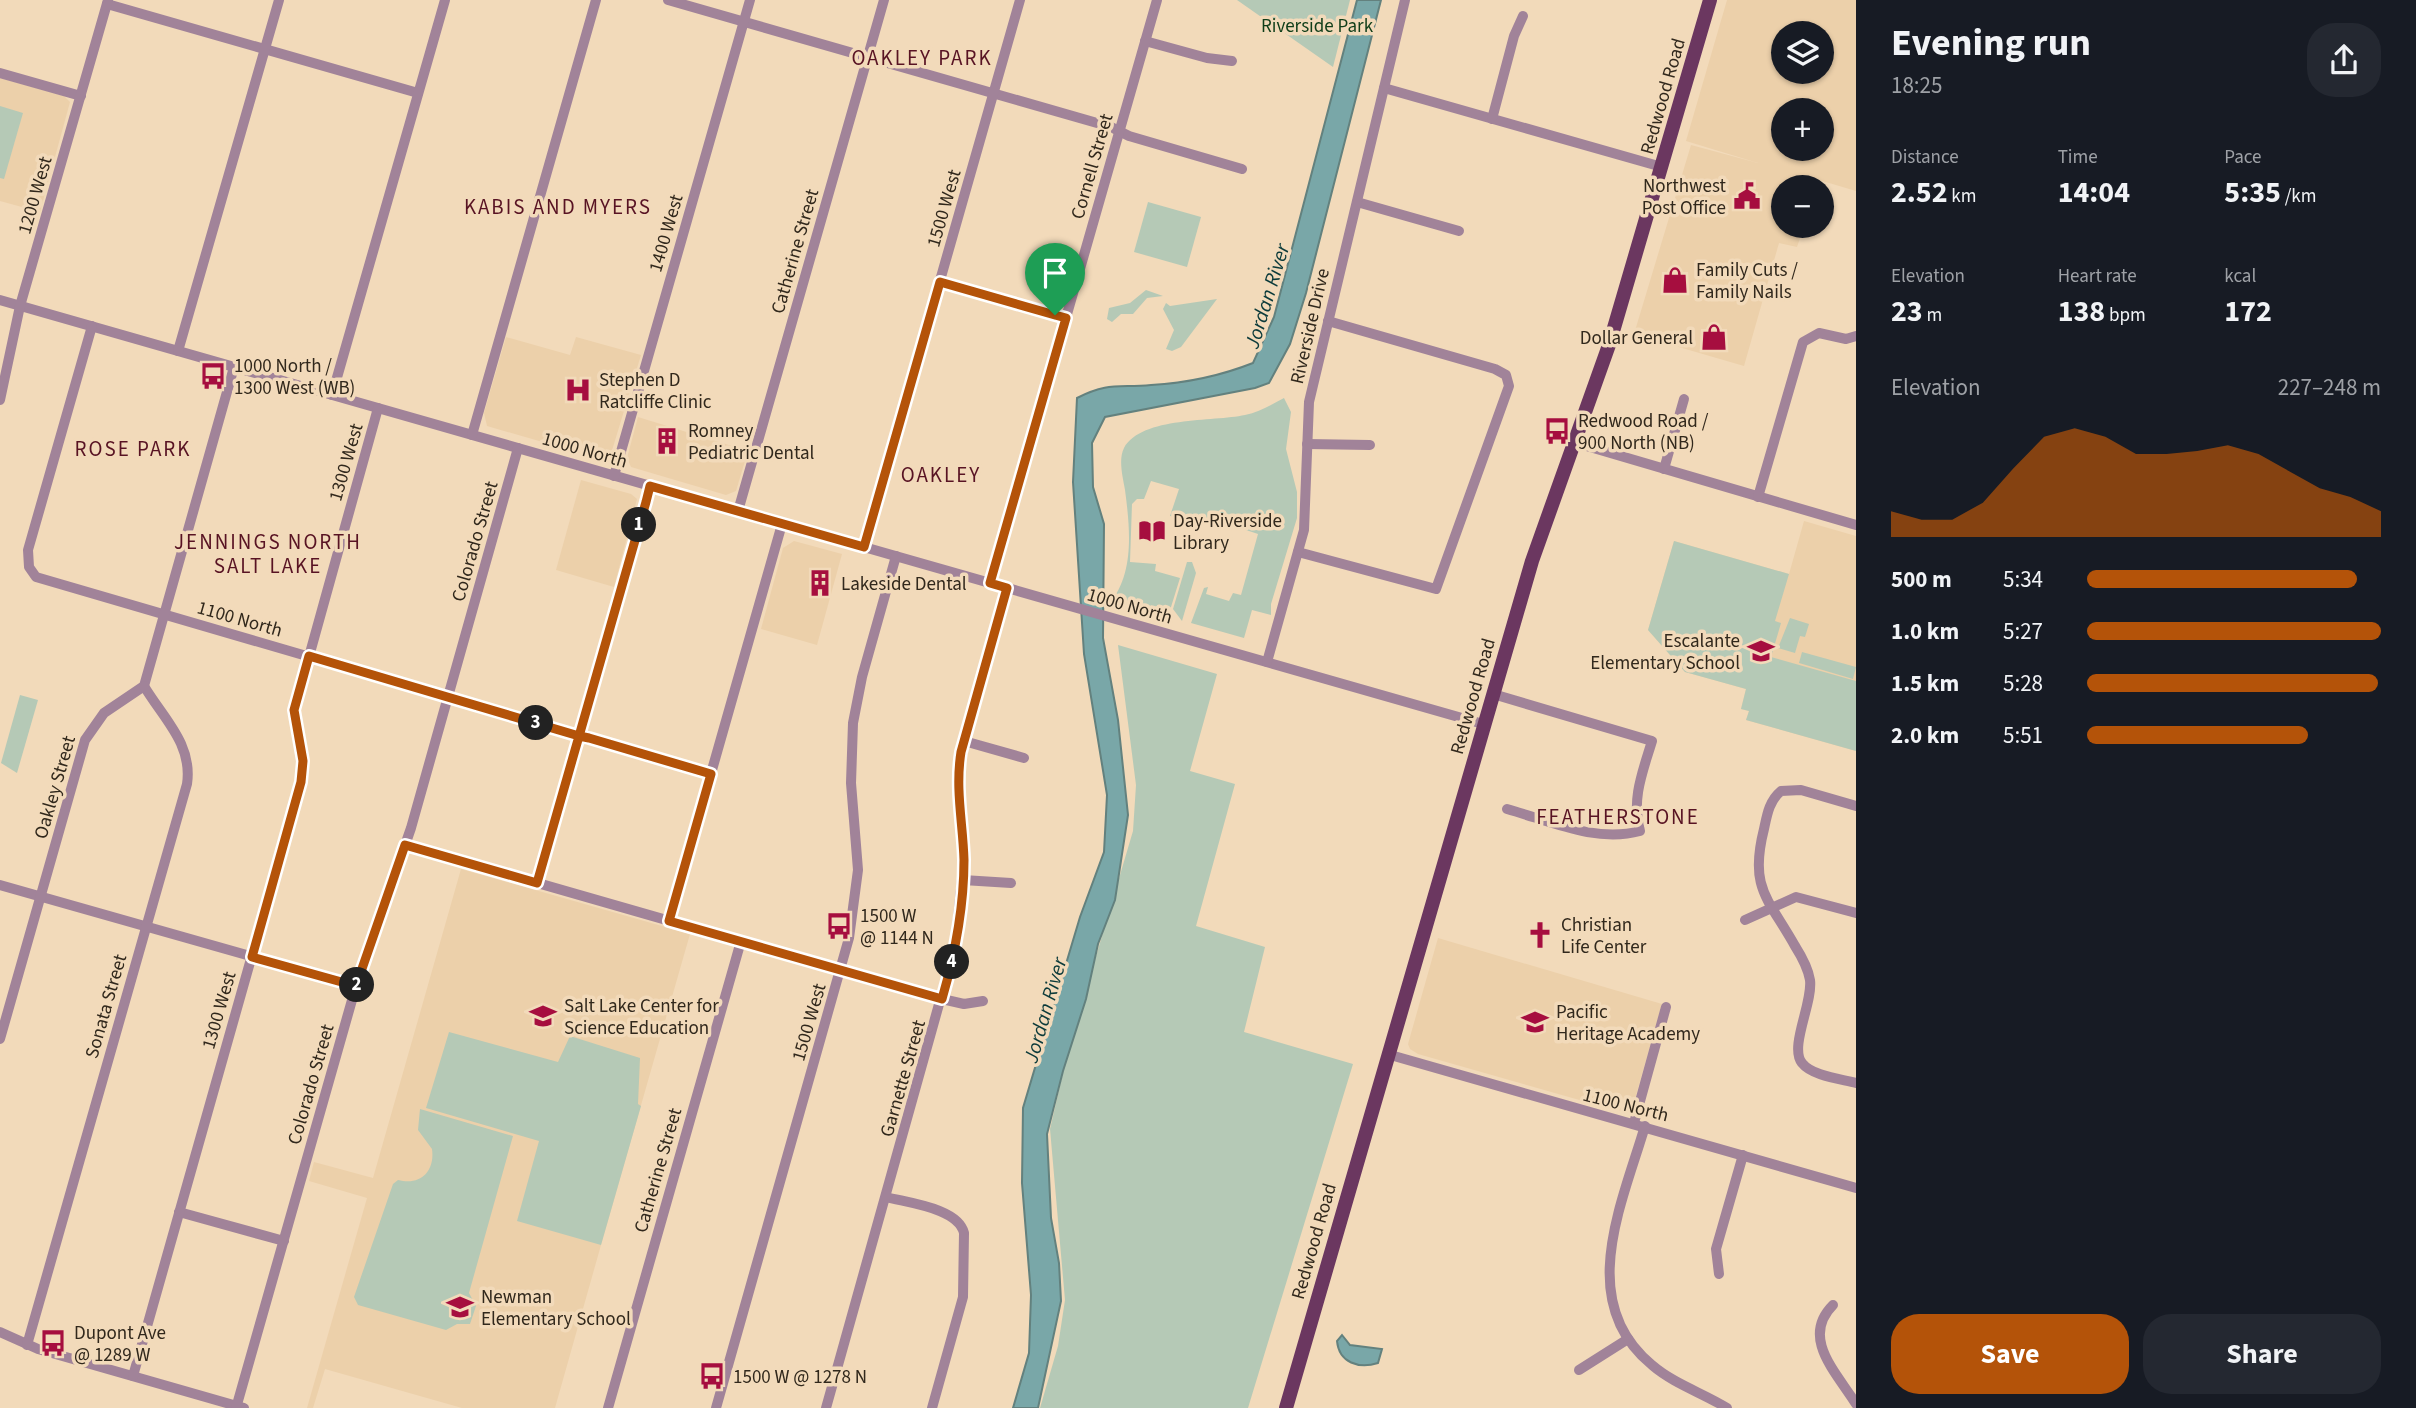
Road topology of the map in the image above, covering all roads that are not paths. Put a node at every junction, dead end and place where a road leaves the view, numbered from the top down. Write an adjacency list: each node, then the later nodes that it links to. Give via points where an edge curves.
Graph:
1 (279, 0): 15 (street)
2 (445, 0): 20 (street, 1300 West)
3 (596, 0): 42 (street)
4 (668, 0): 13 (street)
5 (750, 0): 13 (street, 1400 West)
6 (884, 0): 16 (street, Catherine Street)
7 (1020, 0): 21 (street, 1500 West)
8 (1157, 0): 14 (street, Cornell Street)
9 (1405, 0): 19 (street, Riverside Drive)
10 (1710, 0): 25 (main road, Redwood Road)
11 (108, 2): 15 (street); 22 (street, 1200 West)
12 (1523, 16): 23 (street)
13 (744, 21): 16 (street); 48 (street, 1400 West)
14 (1145, 41): 17 (street); 24 (street, Cornell Street)
15 (265, 49): 20 (street); 36 (street)
16 (868, 57): 21 (street); 51 (street, Catherine Street)
17 (1232, 61)
18 (0, 73): 22 (street)
19 (1384, 88): 23 (street); 27 (street, Riverside Drive)
20 (418, 93): 38 (street, 1300 West)
21 (994, 93): 24 (street); 29 (street, 1500 West)
22 (81, 96): 31 (street, 1200 West)
23 (1492, 119): 25 (street)
24 (1119, 131): 26 (street); 32 (street, Cornell Street)
25 (1662, 167): 43 (main road, Redwood Road, via 1609,345)
26 (1242, 169)
27 (1357, 202): 28 (street); 33 (street, Riverside Drive)
28 (1460, 231)
29 (940, 282): 32 (street); 54 (street, 1500 West)
30 (0, 300): 31 (street, 1000 North)
31 (20, 306): 34 (street, 1000 North); 40 (street, 1200 West)
32 (1066, 318): 57 (street, Cornell Street)
33 (1328, 321): 44 (street, Riverside Drive, via 1310,402); 55 (street, via 1495,369 1506,375 1508,394 1436,589)
34 (92, 326): 36 (street, 1000 North); 59 (street, 1100 North, via 28,550 29,567 41,580)
35 (1856, 336): 50 (street, via 1846,339 1819,333 1803,342)
36 (178, 351): 37 (street, 1000 North)
37 (234, 367): 38 (street, 1000 North); 59 (street)
38 (332, 395): 41 (street, 1000 North)
39 (1684, 399): 47 (street)
40 (0, 400)
41 (378, 408): 42 (street, 1000 North); 60 (street, 1300 West)
42 (472, 435): 46 (street, 1000 North)
43 (1573, 442): 47 (street); 63 (main road, Redwood Road)
44 (1307, 444): 45 (street); 55 (street, Riverside Drive, via 1306,513)
45 (1370, 445)
46 (518, 448): 48 (street, 1000 North); 64 (street, Colorado Street)
47 (1664, 469): 50 (street)
48 (614, 476): 49 (street, 1000 North)
49 (650, 486): 51 (street, 1000 North); 66 (street)
50 (1758, 497): 53 (street)
51 (738, 511): 52 (street, 1000 North)
52 (782, 524): 54 (street, 1000 North); 69 (street)
53 (1856, 525)
54 (864, 547): 56 (street, 1000 North)
55 (1298, 552): 61 (street, Riverside Drive)
56 (896, 556): 57 (street, 1000 North); 85 (street, 1500 West, via 853,723 857,892)
57 (990, 583): 58 (street, 1000 North)
58 (1007, 588): 61 (street, 1000 North); 67 (street, Garnette Street)
59 (164, 615): 60 (street, 1100 North); 62 (street)
60 (309, 656): 64 (street, 1100 North); 84 (street, 1300 West, via 294,710 303,761 301,782)
61 (1267, 662): 65 (street, 1000 North)
62 (144, 686): 77 (street, Oakley Street, via 104,713 89,732); 82 (street, Sonata Street, via 181,742 189,770)
63 (1493, 694): 65 (main road, Redwood Road); 71 (street, via 1652,741 1636,797 1640,831 1601,835)
64 (448, 697): 66 (street, 1100 North); 72 (street, Colorado Street)
65 (1483, 724): 91 (main road, Redwood Road)
66 (579, 736): 69 (street, 1100 North); 74 (street)
67 (964, 741): 68 (street); 73 (street, Garnette Street, via 958,778)
68 (1024, 758)
69 (711, 774): 81 (street)
70 (1856, 806): 78 (street, via 1801,790 1781,791 1770,804 1756,860 1758,878)
71 (1507, 809)
72 (405, 845): 74 (street); 86 (street, Colorado Street)
73 (963, 880): 75 (street); 87 (street, Garnette Street, via 959,927)
74 (537, 883): 81 (street)
75 (1011, 883)
76 (0, 885): 77 (street)
77 (41, 896): 82 (street); 90 (street, Oakley Street)
78 (1772, 906): 79 (street, via 1800,897); 80 (street); 92 (street, via 1809,977 1808,1005 1797,1049 1802,1064)
79 (1856, 913)
80 (1745, 920)
81 (669, 921): 83 (street)
82 (146, 926): 84 (street); 103 (street, Sonata Street)
83 (741, 941): 85 (street); 108 (street, Catherine Street)
84 (252, 957): 86 (street); 97 (street, 1300 West)
85 (841, 970): 87 (street); 109 (street, 1500 West)
86 (356, 986): 98 (street, Colorado Street)
87 (942, 999): 88 (street, via 964,1004); 96 (street, Garnette Street)
88 (983, 1001)
89 (1666, 1007): 93 (street)
90 (0, 1040)
91 (1387, 1054): 93 (street, 1100 North); 112 (main road, Redwood Road)
92 (1856, 1083)
93 (1639, 1124): 94 (street, 1100 North); 102 (street, via 1607,1265 1612,1303)
94 (1743, 1155): 95 (street, 1100 North); 99 (street, via 1716,1250)
95 (1856, 1188)
96 (886, 1197): 110 (street, Garnette Street); 111 (street, via 950,1216 964,1233 961,1307)
97 (179, 1212): 98 (street); 105 (street, 1300 West)
98 (284, 1241): 107 (street, Colorado Street)
99 (1719, 1274)
100 (1833, 1305): 106 (street, via 1820,1322 1819,1342)
101 (0, 1332): 103 (street)
102 (1628, 1339): 104 (street); 113 (street, via 1655,1368)
103 (27, 1345): 105 (street)
104 (1579, 1370)
105 (133, 1376): 107 (street)
106 (1856, 1404)
107 (239, 1407)
108 (608, 1408)
109 (716, 1408)
110 (826, 1408)
111 (932, 1408)
112 (1286, 1408)
113 (1727, 1408)

